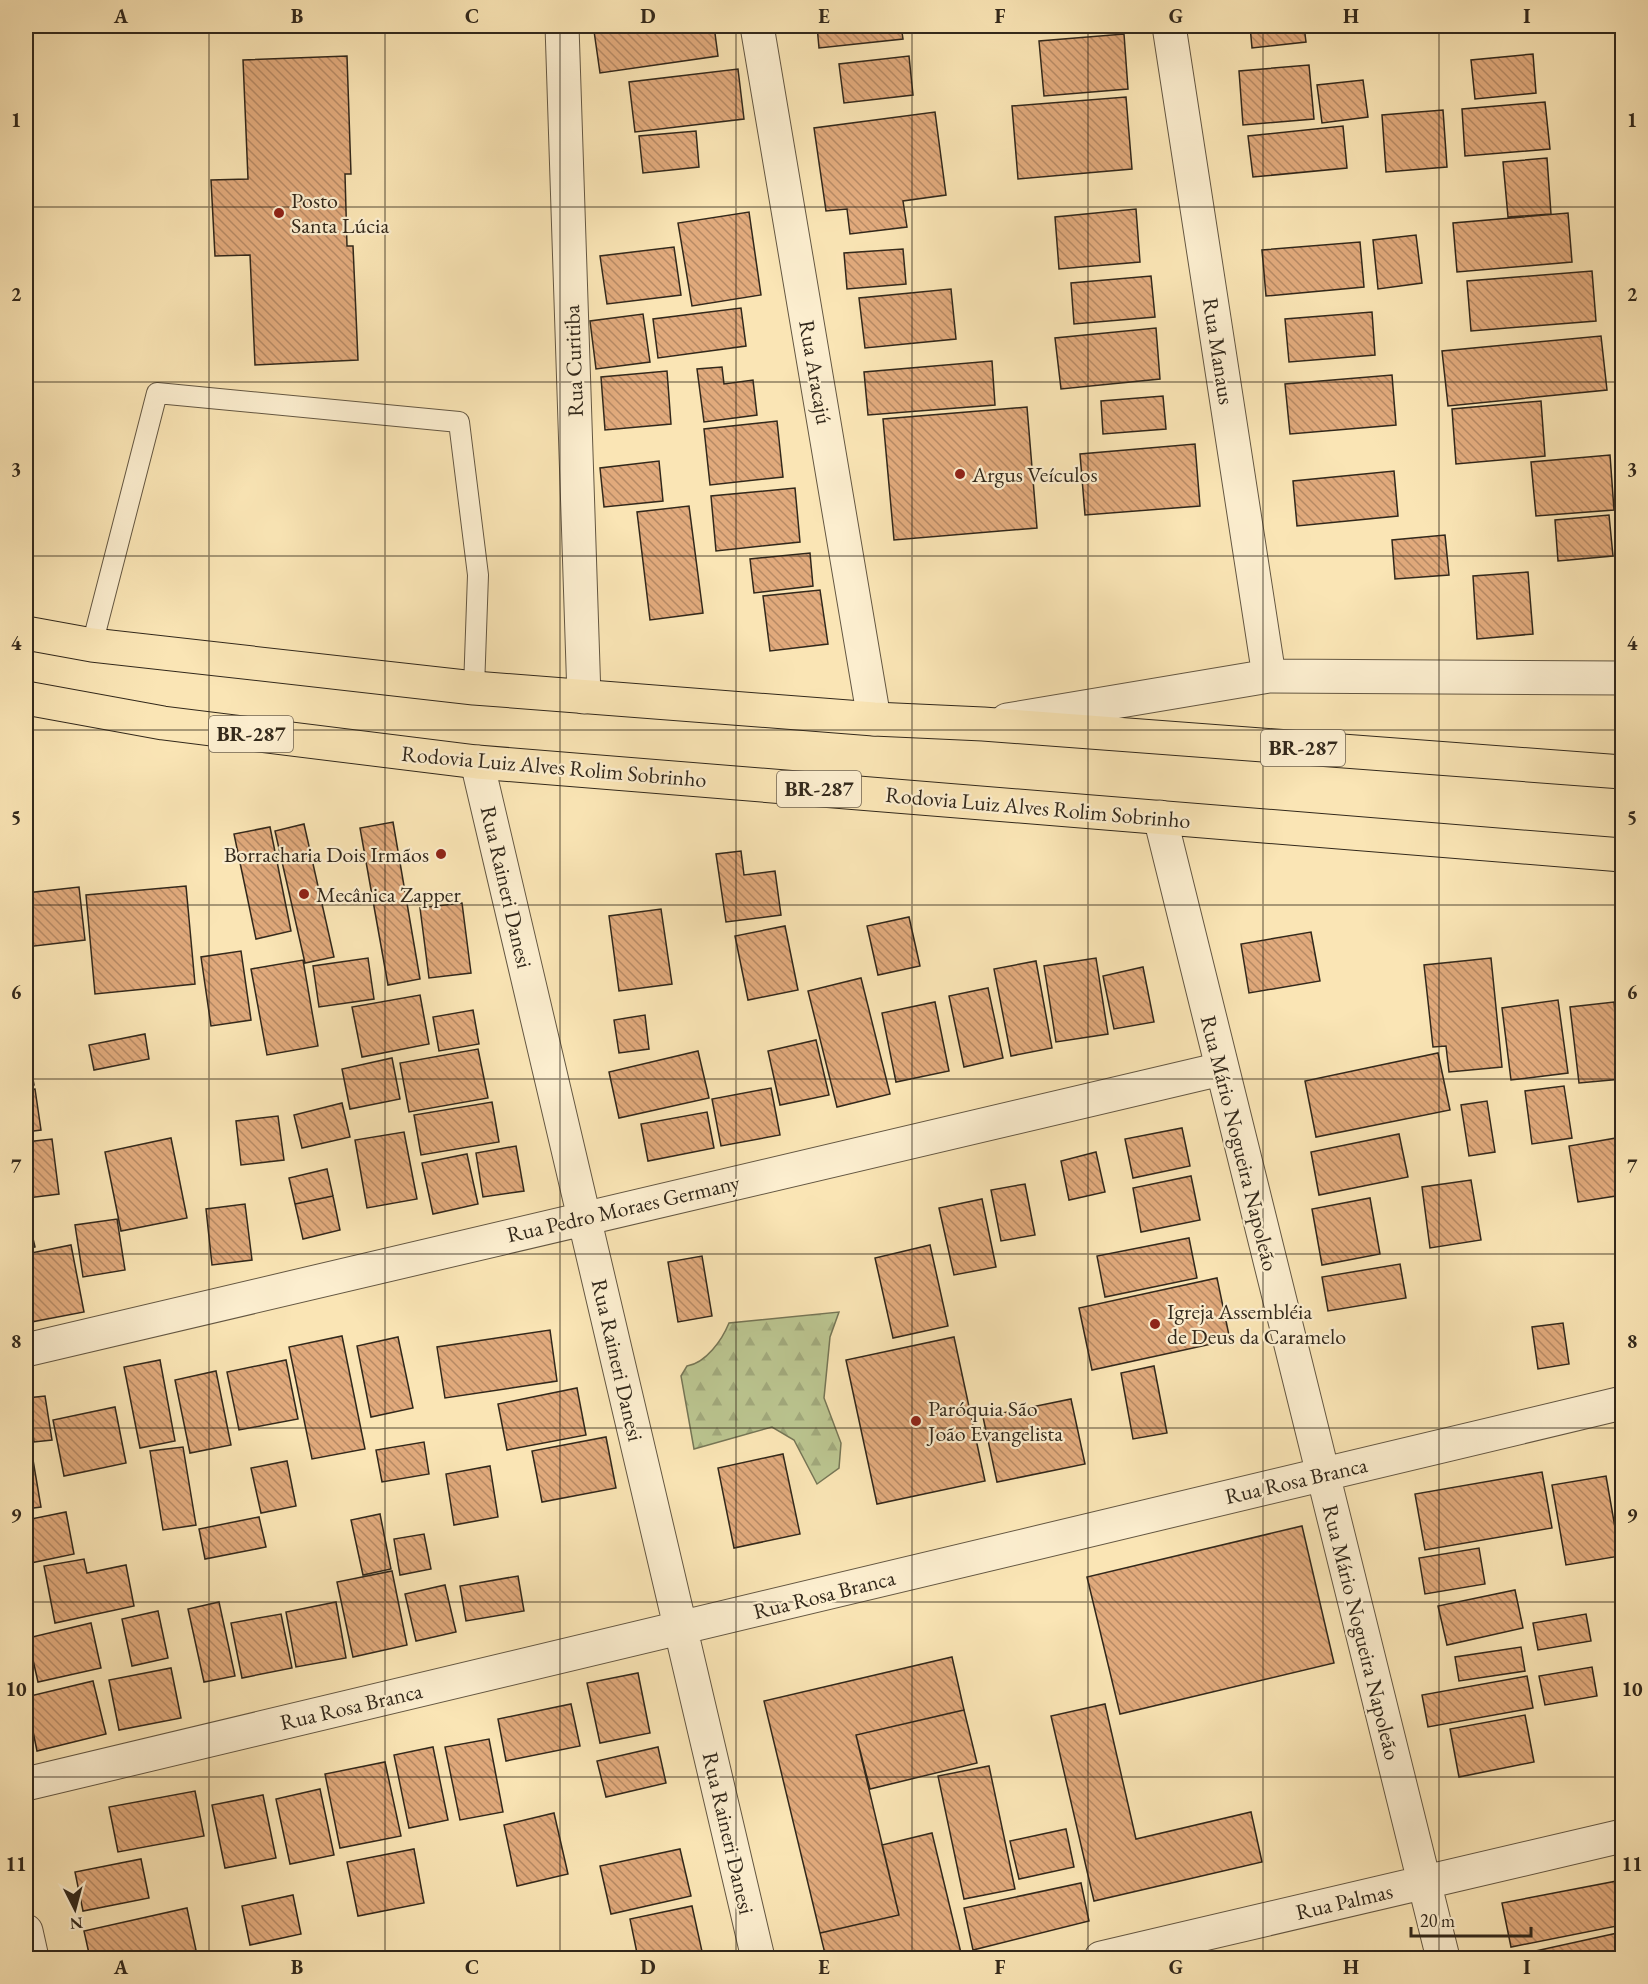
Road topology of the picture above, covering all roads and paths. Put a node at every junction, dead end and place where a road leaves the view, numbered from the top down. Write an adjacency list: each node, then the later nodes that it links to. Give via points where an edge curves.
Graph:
1 (562, 26): 9 (street, Rua Curitiba)
2 (757, 26): 11 (street, Rua Aracajú)
3 (1169, 26): 6 (street, Rua Manaus)
4 (26, 633): 5 (highway, BR-287)
5 (92, 645): 8 (highway, BR-287); 8 (lane, via 157,393 459,422 478,575)
6 (1269, 676): 7 (street); 12 (street)
7 (1623, 678)
8 (474, 688): 9 (highway, BR-287)
9 (584, 697): 11 (highway, BR-287)
10 (26, 698): 13 (highway, Rodovia Luiz Alves Rolim Sobrinho / BR-287, via 163,723)
11 (874, 719): 12 (highway, BR-287)
12 (983, 724): 14 (highway, BR-287)
13 (477, 762): 15 (highway, Rodovia Luiz Alves Rolim Sobrinho / BR-287); 18 (street, Rua Raineri Danesi)
14 (1623, 772)
15 (1160, 817): 16 (highway, Rodovia Luiz Alves Rolim Sobrinho / BR-287); 17 (street, Rua Mário Nogueira Napoleão)
16 (1623, 855)
17 (1221, 1069): 18 (street, Rua Pedro Moraes Germany); 21 (street, Rua Mário Nogueira Napoleão)
18 (584, 1217): 19 (street, Rua Pedro Moraes Germany); 22 (street, Rua Raineri Danesi)
19 (26, 1350)
20 (1623, 1403): 21 (street, Rua Rosa Branca)
21 (1321, 1473): 22 (street, Rua Rosa Branca); 25 (street, Rua Mário Nogueira Napoleão)
22 (681, 1628): 23 (street, Rua Rosa Branca); 28 (street, Rua Raineri Danesi)
23 (26, 1784)
24 (1623, 1836): 25 (street, Rua Palmas)
25 (1425, 1882): 29 (street, Rua Palmas); 30 (street, Rua Mário Nogueira Napoleão)
26 (26, 1930): 27 (street)
27 (32, 1959)
28 (758, 1959)
29 (1101, 1959)
30 (1443, 1959)

